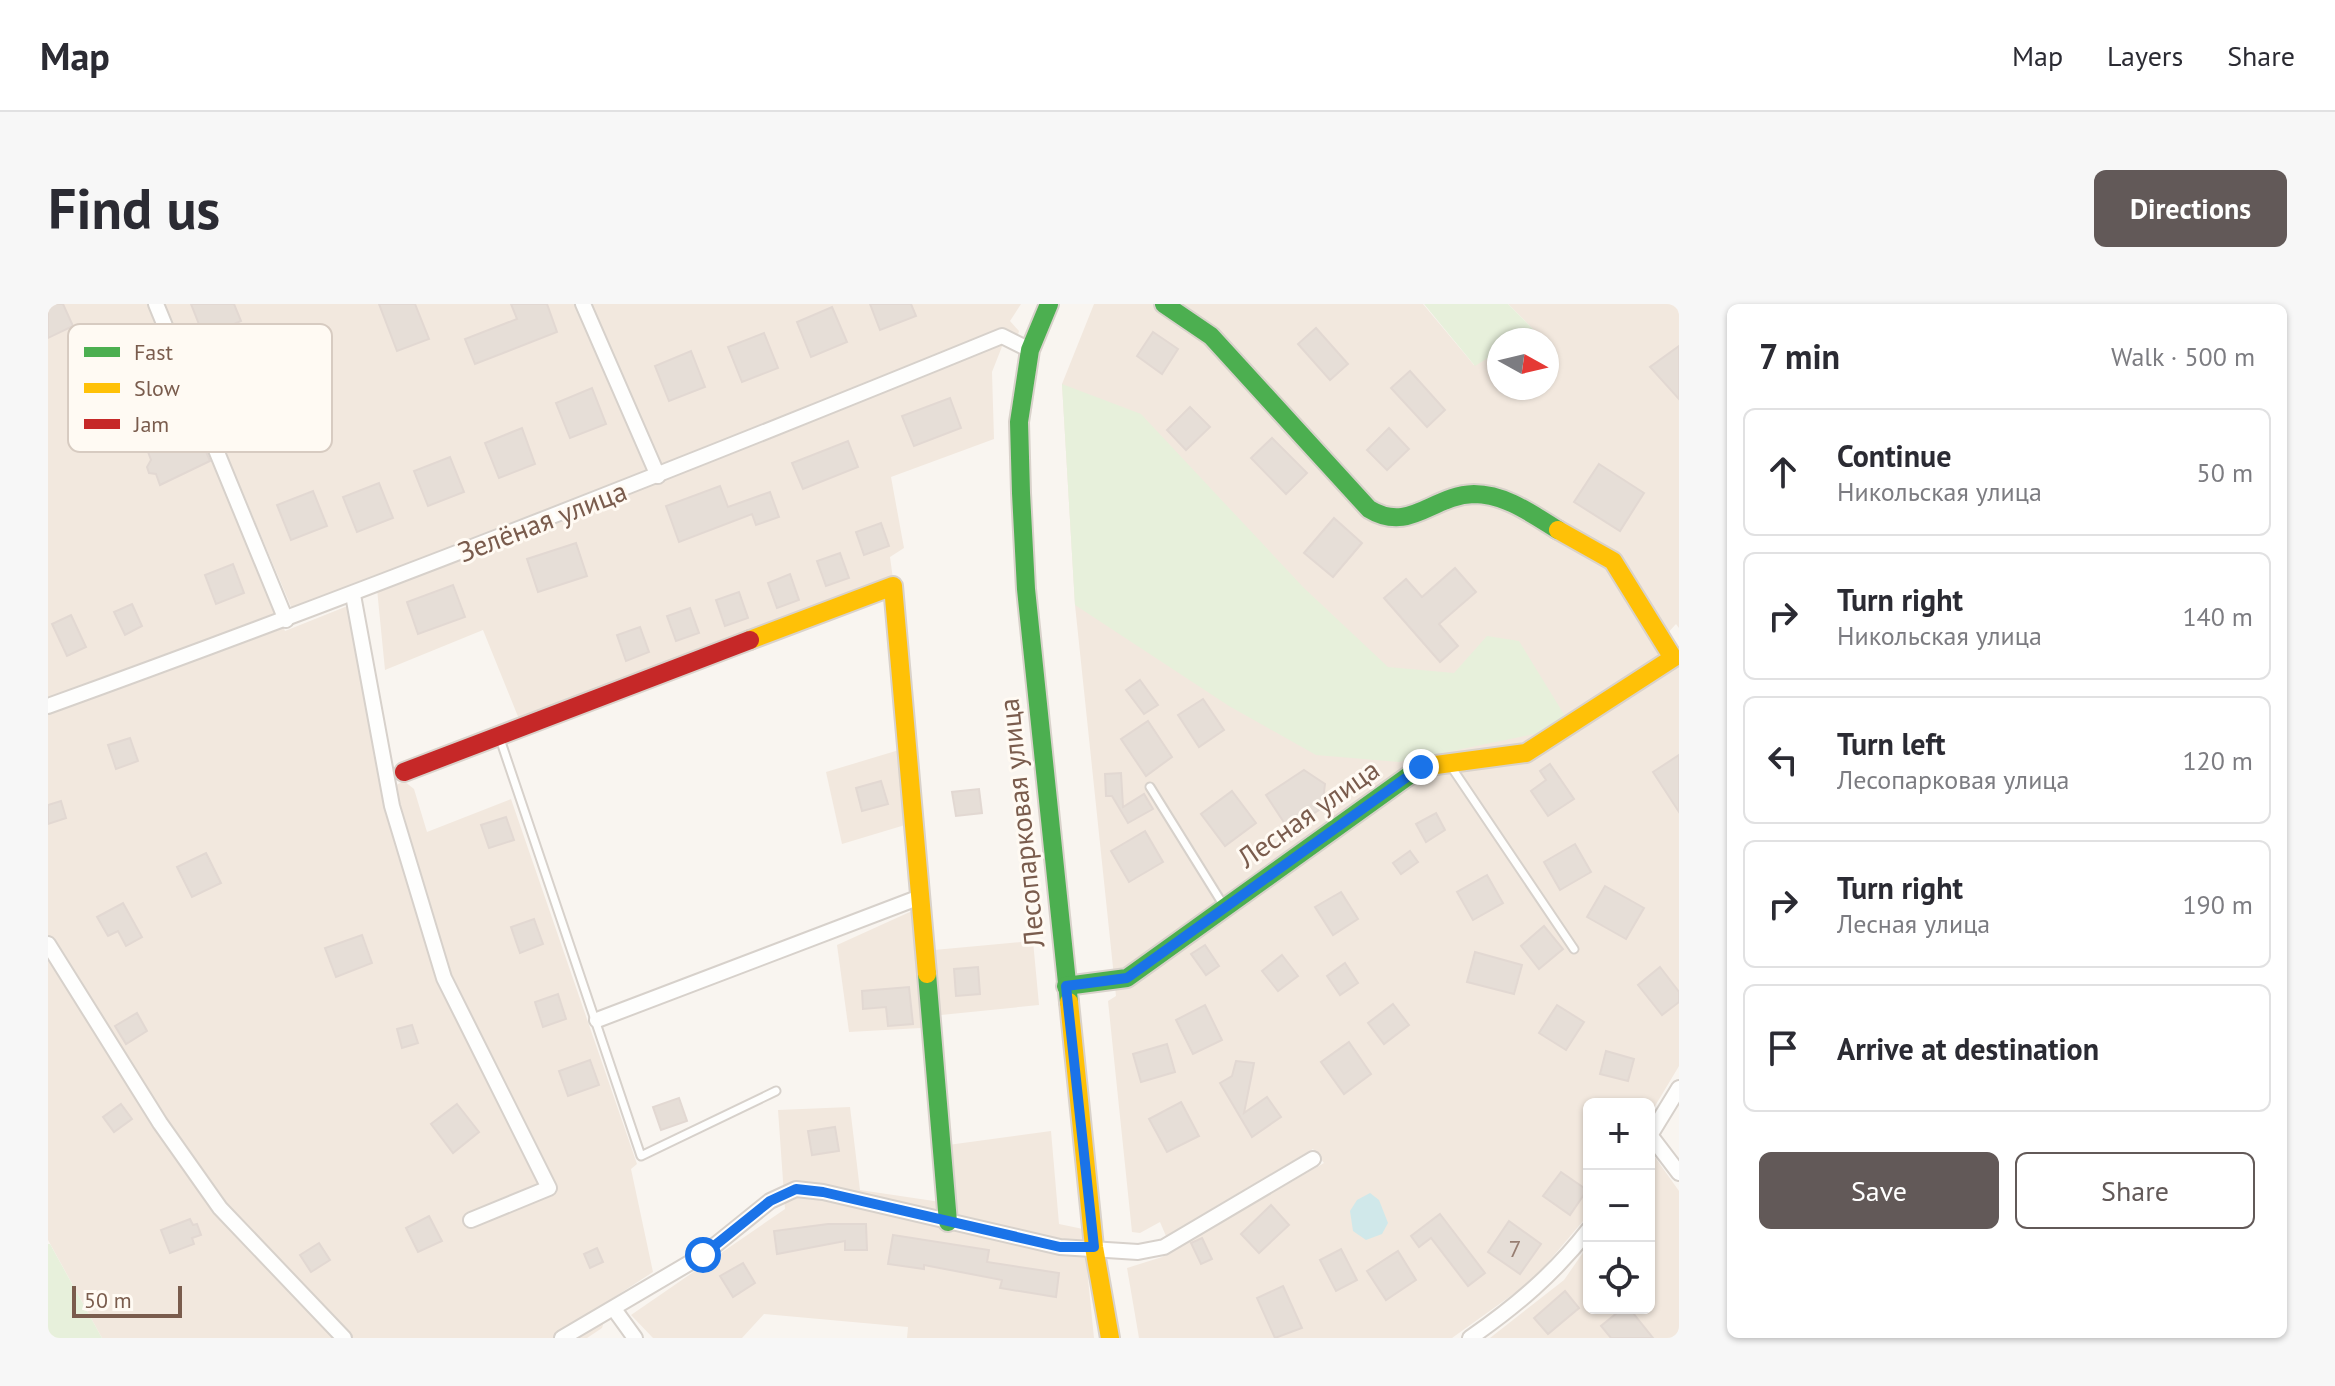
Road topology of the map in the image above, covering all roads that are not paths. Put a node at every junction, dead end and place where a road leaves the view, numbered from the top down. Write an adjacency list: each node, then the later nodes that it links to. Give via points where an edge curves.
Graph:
1 (156, 304): 5 (street)
2 (583, 304): 8 (street)
3 (1049, 304): 6 (street, Лесопарковая улица)
4 (1164, 304): 13 (street, Лесная улица, via 1211,336 1369,509 1384,518 1406,518 1450,498 1501,497 1613,561 1673,658 1526,753)
5 (164, 324)
6 (1030, 350): 8 (street, Зелёная улица, via 1002,336); 20 (street, Лесопарковая улица, via 1019,422 1022,509)
7 (217, 452): 10 (street)
8 (658, 476): 9 (street, Зелёная улица)
9 (353, 595): 10 (street, Зелёная улица); 28 (street, via 392,806 444,978 549,1188)
10 (286, 620): 11 (street, Зелёная улица)
11 (48, 706)
12 (499, 736): 14 (street); 16 (street, via 893,586); 21 (lane)
13 (1449, 763): 17 (street, Лесная улица, via 1421,767); 19 (lane)
14 (404, 772)
15 (1150, 787): 17 (lane)
16 (920, 897): 21 (street); 29 (street)
17 (1224, 906): 20 (street, Лесная улица, via 1127,978)
18 (48, 944): 33 (street, via 220,1208)
19 (1574, 949)
20 (1066, 986): 31 (street, Лесопарковая улица)
21 (597, 1020): 23 (lane, via 641,1156)
22 (1679, 1088): 24 (street)
23 (776, 1091)
24 (1655, 1128)
25 (1655, 1142): 27 (street)
26 (1313, 1159): 31 (street, via 1164,1247 1138,1252)
27 (1679, 1173)
28 (471, 1220)
29 (948, 1222): 31 (street, via 1060,1247); 32 (street, via 796,1189 770,1201 703,1255)
30 (1583, 1237): 37 (street, via 1562,1264)
31 (1094, 1247): 36 (street, Лесопарковая улица)
32 (614, 1309): 34 (street); 35 (street)
33 (344, 1338)
34 (562, 1338)
35 (635, 1338)
36 (1110, 1338)
37 (1470, 1338)

